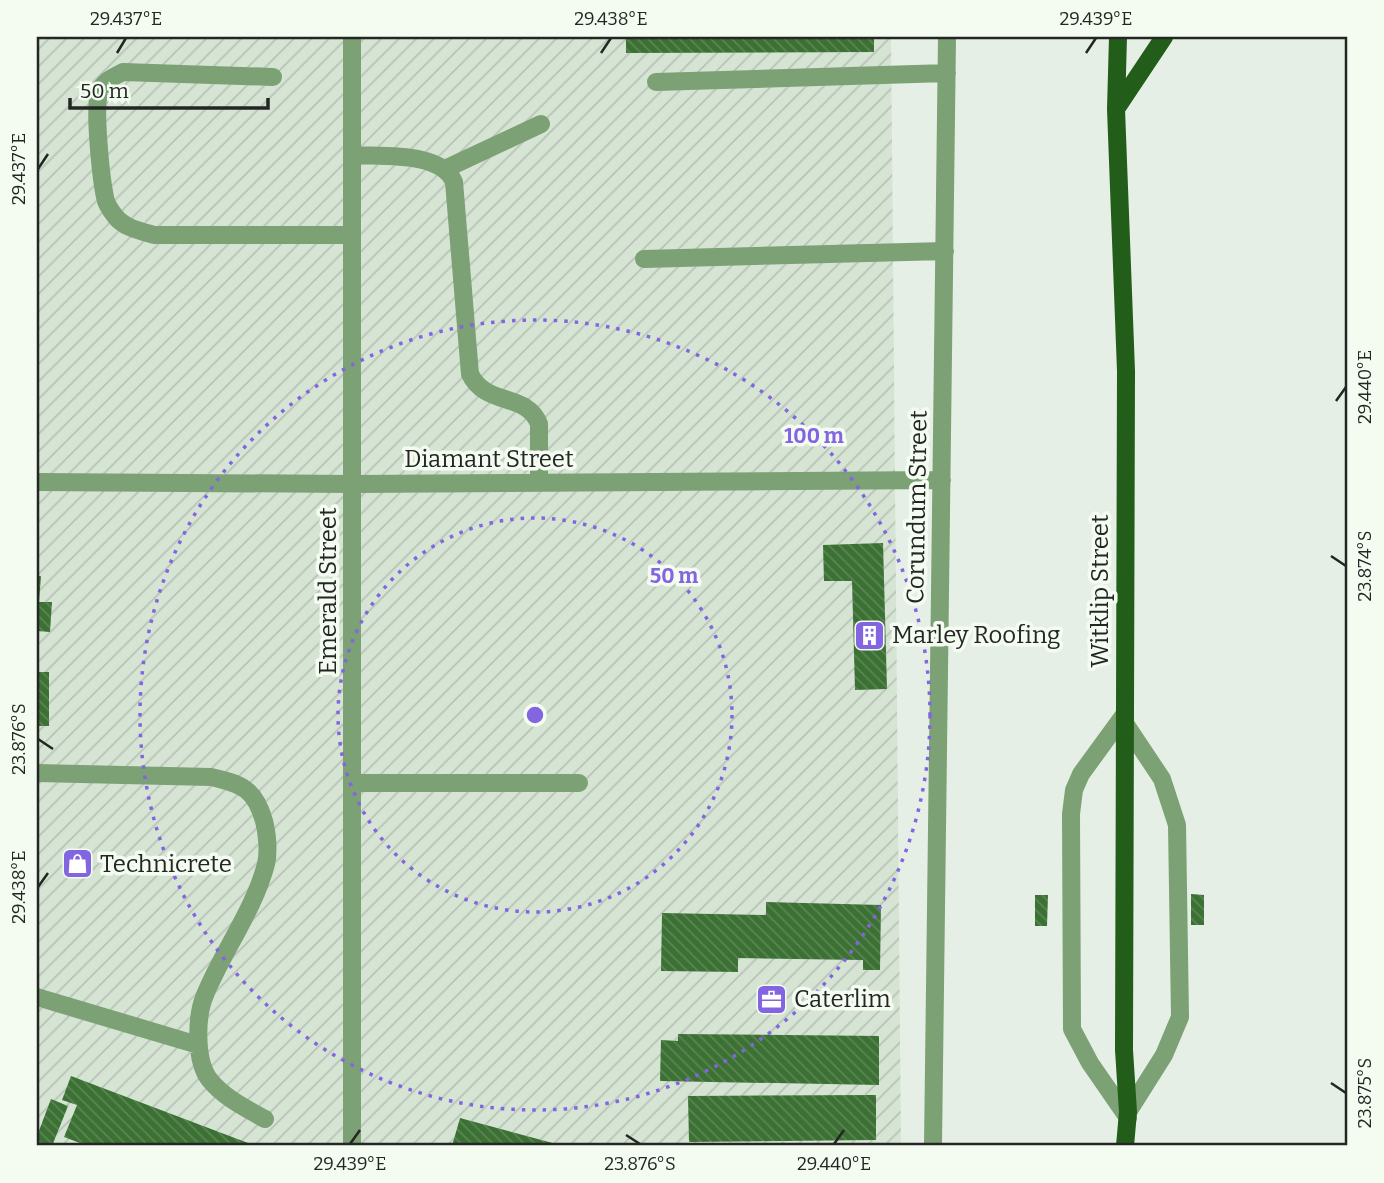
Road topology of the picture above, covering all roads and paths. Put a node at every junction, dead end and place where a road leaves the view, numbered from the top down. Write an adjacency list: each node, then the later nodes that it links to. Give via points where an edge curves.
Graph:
1 (352, 37): 10 (street, Emerald Street)
2 (947, 37): 5 (street, Corundum Street)
3 (1118, 37): 8 (main road, Witklip Street)
4 (1164, 37): 8 (main road)
5 (947, 73): 7 (street); 13 (street, Corundum Street)
6 (273, 77): 12 (street, via 123,72 111,78 99,93 97,111 105,201 117,219 154,235)
7 (656, 82)
8 (1116, 109): 19 (main road, Witklip Street, via 1126,371)
9 (541, 124): 11 (street)
10 (352, 155): 11 (street, via 419,159); 12 (street, Emerald Street)
11 (445, 169): 17 (street, via 454,182 470,374 481,390 527,407 537,418)
12 (352, 235): 18 (street, Emerald Street)
13 (945, 251): 14 (street); 15 (street, Corundum Street)
14 (644, 259)
15 (942, 480): 17 (street, Diamant Street); 28 (street, Corundum Street)
16 (37, 482): 18 (street, Diamant Street)
17 (539, 483): 18 (street, Diamant Street)
18 (353, 484): 21 (street, Emerald Street)
19 (1124, 718): 25 (main road, Witklip Street); 25 (street, via 1162,779 1177,825 1180,1017 1164,1055); 25 (street, via 1074,790 1072,1029)
20 (37, 773): 24 (street, via 211,777 246,788 259,803 267,861 203,998)
21 (352, 783): 22 (street); 27 (street, Emerald Street)
22 (579, 783)
23 (37, 997): 24 (street)
24 (198, 1045): 26 (street, via 208,1078 231,1100)
25 (1128, 1115): 29 (main road, Witklip Street)
26 (265, 1119)
27 (352, 1146)
28 (933, 1146)
29 (1125, 1146)

